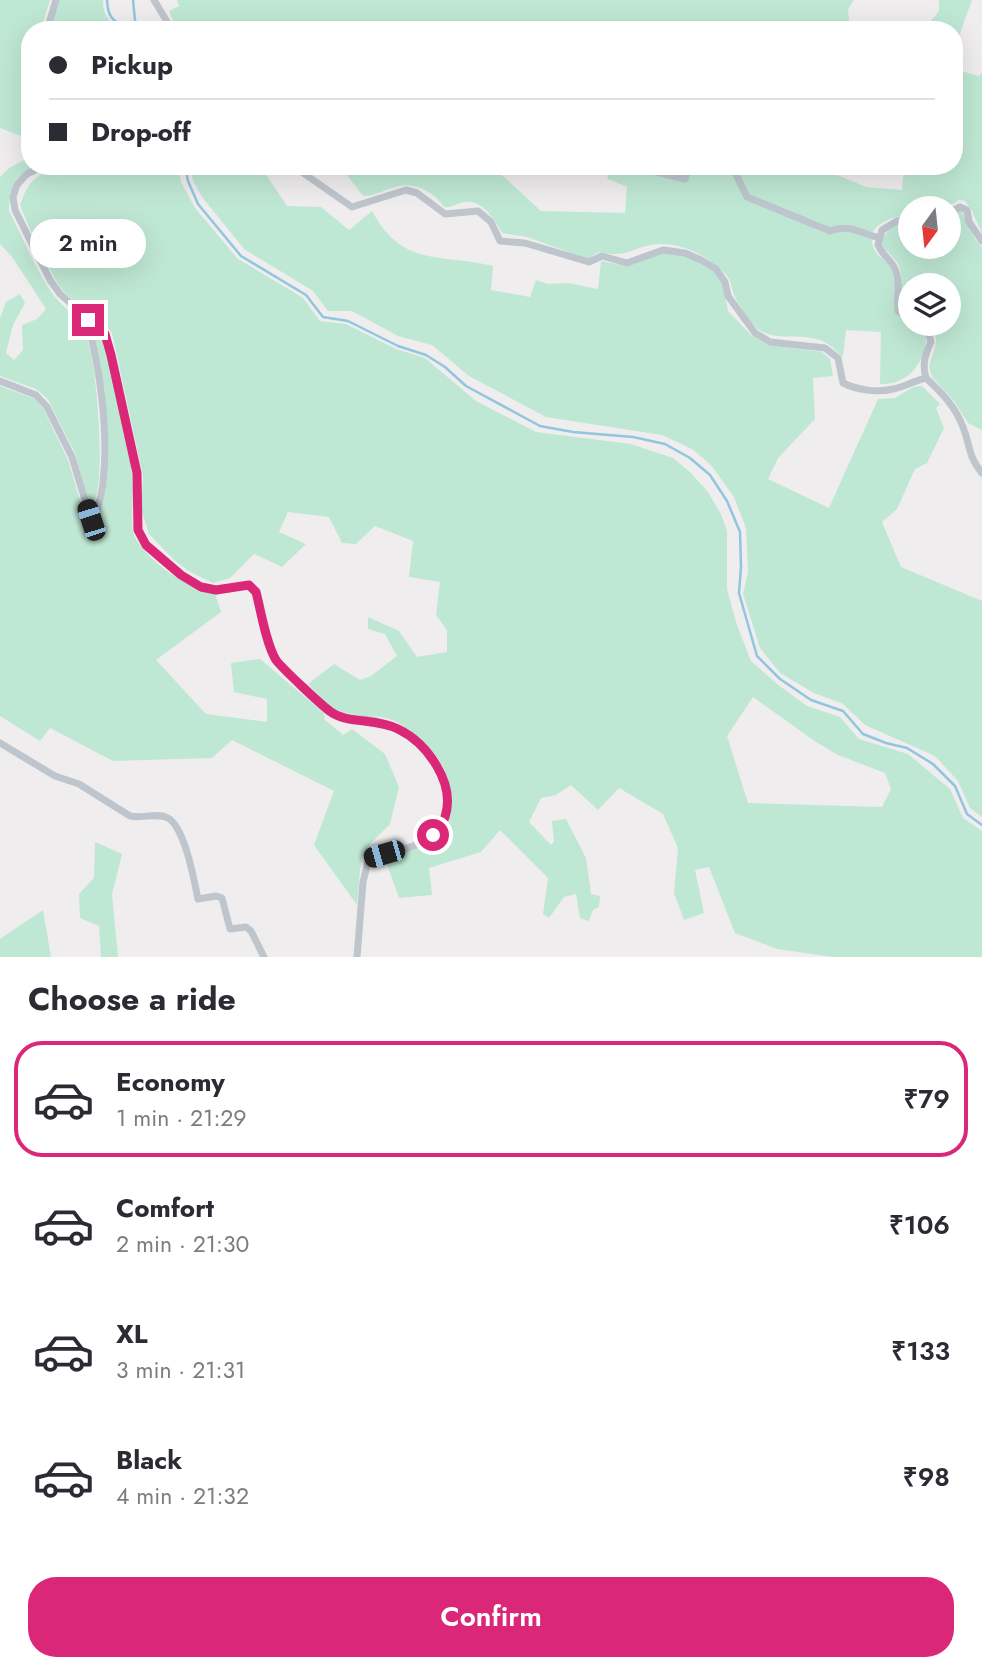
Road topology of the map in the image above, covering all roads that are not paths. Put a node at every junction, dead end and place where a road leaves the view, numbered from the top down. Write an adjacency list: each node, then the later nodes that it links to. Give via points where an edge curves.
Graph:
1 (56, 0): 3 (street)
2 (154, 0): 4 (street)
3 (50, 21)
4 (167, 21)
5 (26, 175): 17 (street, via 13,197 15,210 50,280)
6 (306, 175): 19 (street, via 352,207 406,190 445,214 478,211 491,222 499,241 525,243 589,262 603,256 628,263 663,250 685,253 716,269 728,296 755,333 770,342 825,348 838,358 843,383 855,389 893,389)
7 (669, 175): 8 (street, via 685,179)
8 (686, 175)
9 (736, 175): 12 (street, via 747,197 830,231 855,228)
10 (961, 207): 13 (street, via 967,210)
11 (898, 221): 12 (street, via 882,230)
12 (880, 238): 14 (street, via 878,245 895,265)
13 (982, 241)
14 (898, 278)
15 (898, 291): 16 (street)
16 (898, 310)
17 (88, 320): 20 (street, via 101,390 103,437 103,485 95,520 91,520 72,457 47,407 36,395); 24 (street, via 105,334 137,473 138,530 146,545 201,587 216,590 249,585 256,592 276,660 285,669 331,713 398,729 423,747 440,772 447,795 445,818 433,835 369,859)
18 (929, 336): 19 (street, via 923,367)
19 (926, 378): 21 (street, via 952,404 972,460)
20 (0, 382)
21 (982, 473)
22 (0, 743): 23 (street, via 130,816 169,818 190,858 198,899 222,898 230,929 251,930)
23 (264, 957)
24 (357, 957)

